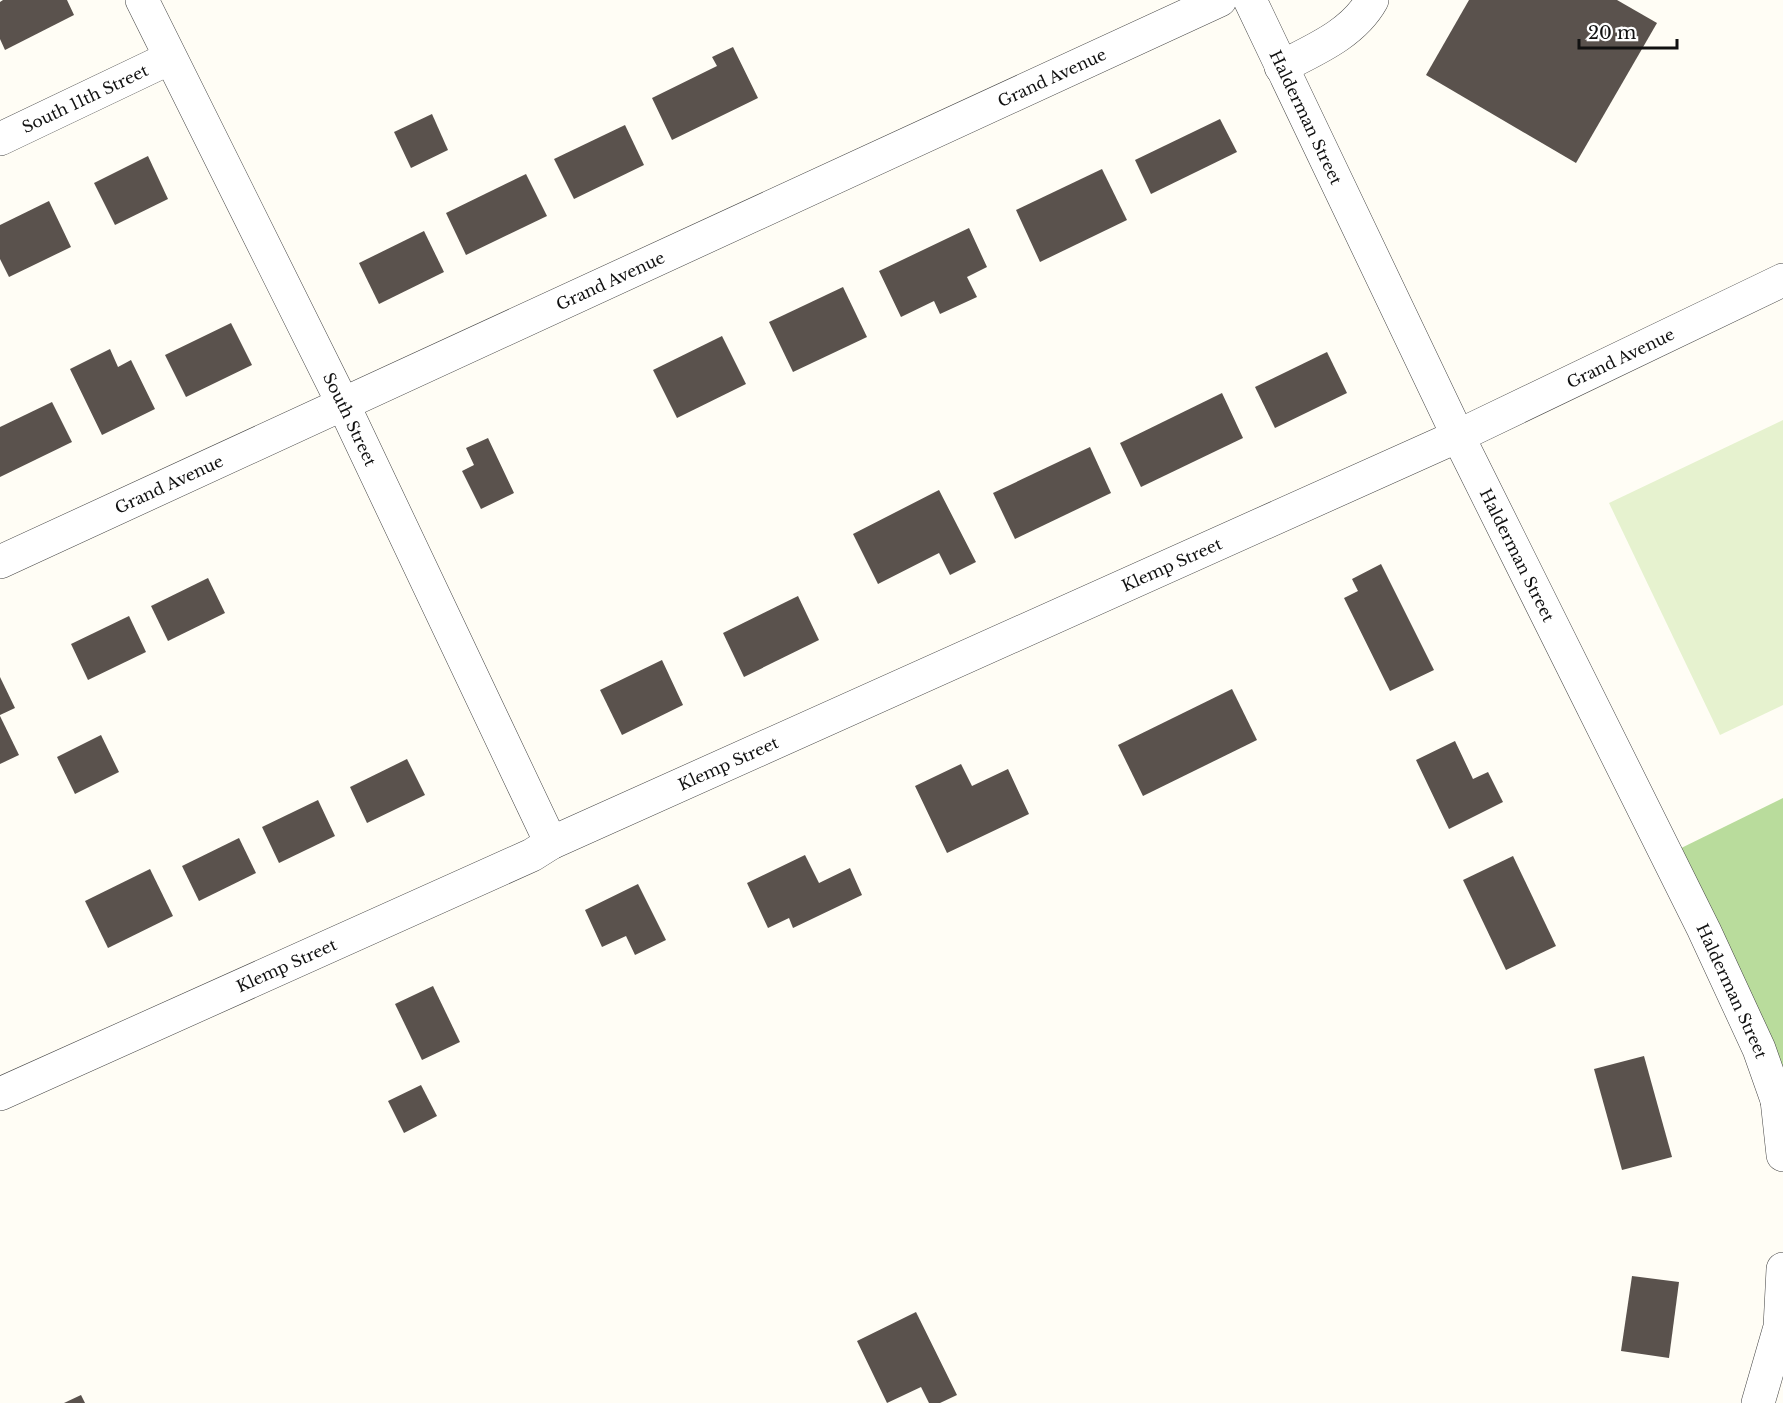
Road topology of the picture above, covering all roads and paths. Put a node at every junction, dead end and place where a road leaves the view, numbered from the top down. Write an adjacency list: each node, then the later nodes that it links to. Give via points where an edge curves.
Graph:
1 (142, 0): 5 (street, South Street)
2 (1220, 0): 9 (street, Grand Avenue)
3 (1250, 0): 6 (street, Halderman Street)
4 (1372, 0): 6 (street, via 1340,35)
5 (170, 58): 7 (street, South 11th Street); 9 (street, South Street)
6 (1281, 67): 10 (street, Halderman Street)
7 (0, 138)
8 (1783, 280): 10 (street, Grand Avenue)
9 (343, 404): 11 (street, Grand Avenue); 12 (street, South Street)
10 (1458, 436): 12 (street, Klemp Street); 14 (street, Halderman Street, via 1704,930 1759,1049)
11 (0, 562)
12 (551, 843): 13 (street, Klemp Street, via 532,855)
13 (0, 1094)
14 (1780, 1106): 15 (street, Halderman Street)
15 (1783, 1155)
16 (1783, 1269): 17 (street)
17 (1782, 1327): 18 (street)
18 (1758, 1403)

